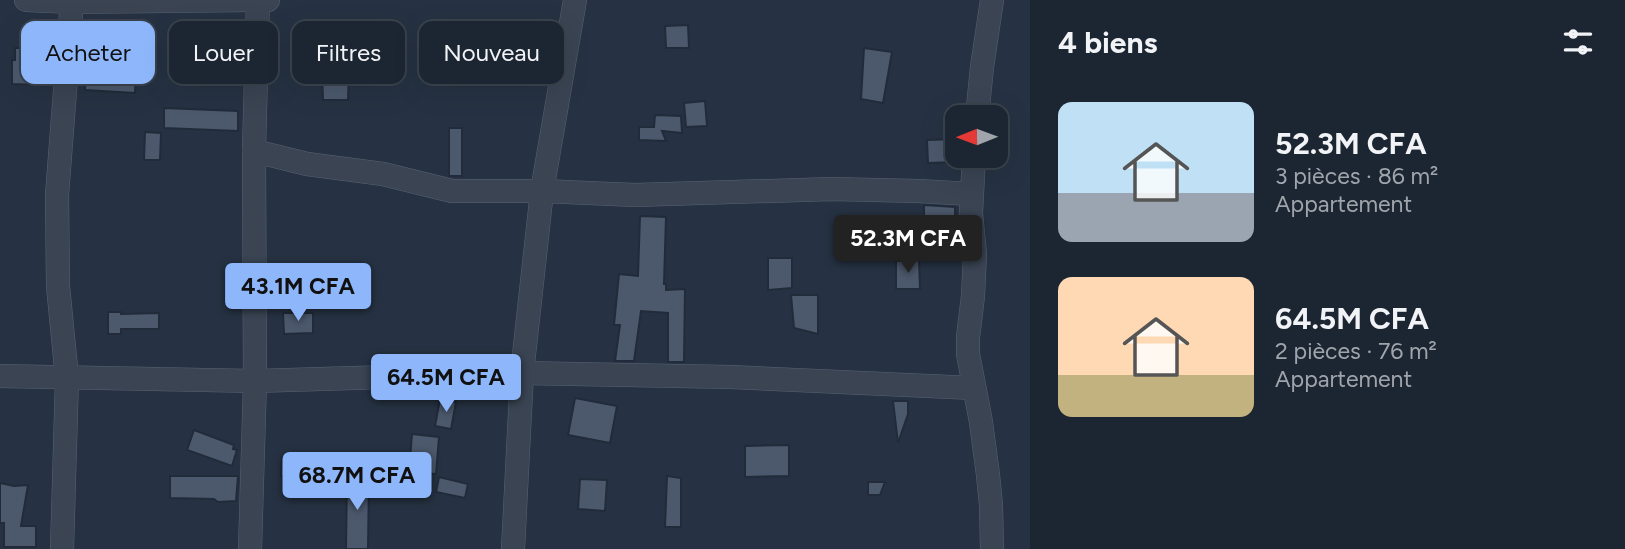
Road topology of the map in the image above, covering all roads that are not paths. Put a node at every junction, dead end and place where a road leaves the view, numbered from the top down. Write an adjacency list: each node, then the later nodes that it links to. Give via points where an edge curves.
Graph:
1 (26, 0): 5 (street)
2 (262, 0): 5 (street); 7 (street)
3 (575, 0): 9 (street)
4 (992, 0): 6 (street)
5 (72, 1): 13 (street, via 57,195)
6 (978, 105)
7 (254, 151): 9 (street, via 452,191); 14 (street)
8 (973, 168): 10 (street)
9 (542, 191): 10 (street, via 635,195 832,189); 11 (street)
10 (971, 194): 15 (street, via 975,254 968,354)
11 (522, 373): 14 (street); 15 (street); 18 (street)
12 (0, 376): 13 (street)
13 (66, 378): 14 (street); 16 (street)
14 (255, 381): 17 (street)
15 (973, 388): 19 (street, via 988,474)
16 (62, 549)
17 (250, 549)
18 (513, 549)
19 (992, 549)

